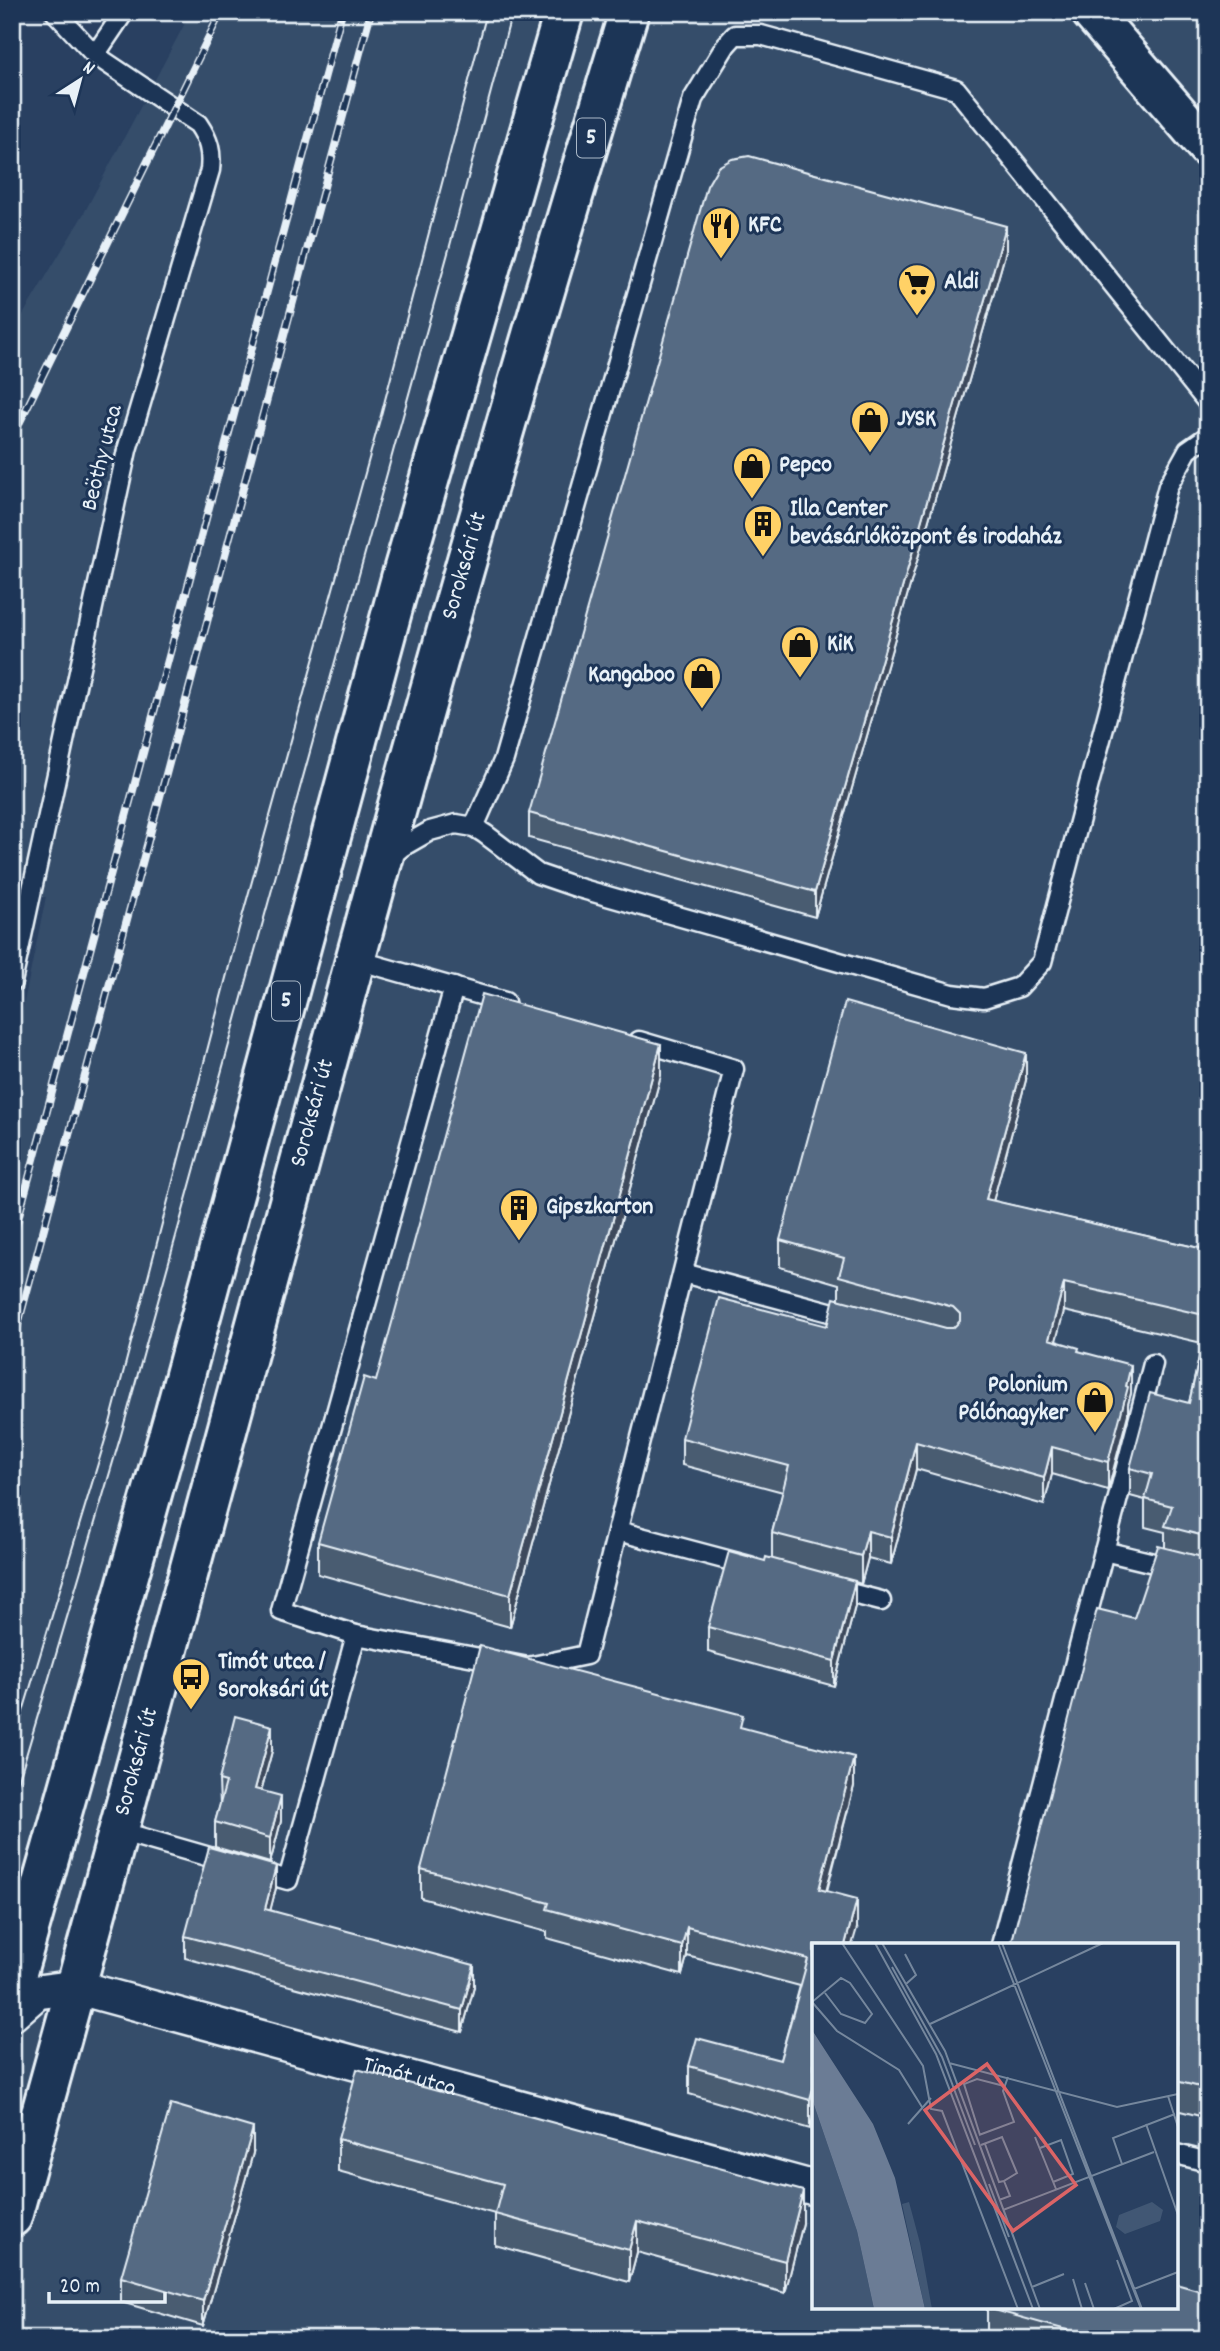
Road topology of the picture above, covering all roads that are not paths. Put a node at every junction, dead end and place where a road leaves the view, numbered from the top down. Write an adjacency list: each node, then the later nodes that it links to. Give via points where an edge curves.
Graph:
1 (55, 12): 6 (lane, Beöthy utca)
2 (124, 12): 6 (lane)
3 (564, 12): 30 (main road, 5, via 401,578 175,1412)
4 (629, 12): 11 (main road, Soroksári út / 5, via 548,276)
5 (1091, 12): 7 (main road)
6 (95, 55): 13 (lane, Beöthy utca, via 198,124 208,138 211,157 127,450)
7 (1208, 148)
8 (1208, 403): 10 (lane, via 956,89 761,35 735,35 693,99 504,759)
9 (1208, 436): 10 (lane, via 1188,450 1168,486 1042,962 1019,987 984,998 952,994 592,891 538,874)
10 (474, 827): 11 (lane, via 456,824 430,831)
11 (383, 863): 12 (main road, Soroksári út / 5)
12 (357, 960): 14 (lane); 27 (main road, Soroksári út / 5)
13 (12, 982)
14 (454, 987): 15 (lane); 26 (lane, via 281,1611)
15 (520, 1007)
16 (627, 1038): 17 (lane, via 734,1069)
17 (683, 1273): 18 (lane); 20 (lane)
18 (869, 1323)
19 (1153, 1364): 21 (lane)
20 (618, 1531): 22 (lane); 26 (lane, via 586,1655 528,1667)
21 (1104, 1551): 23 (lane); 28 (lane)
22 (762, 1569)
23 (1208, 1576)
24 (815, 1584): 25 (lane)
25 (881, 1601)
26 (356, 1635): 27 (lane, via 288,1880)
27 (119, 1831): 29 (main road, Soroksári út / 5)
28 (1002, 1943)
29 (76, 1987): 31 (street, Timót utca, via 37,1992); 34 (street, Timót utca); 35 (main road, Soroksári út / 5)
30 (12, 1990)
31 (12, 2014)
32 (1178, 2154): 33 (lane)
33 (1208, 2162)
34 (812, 2187)
35 (12, 2217)

